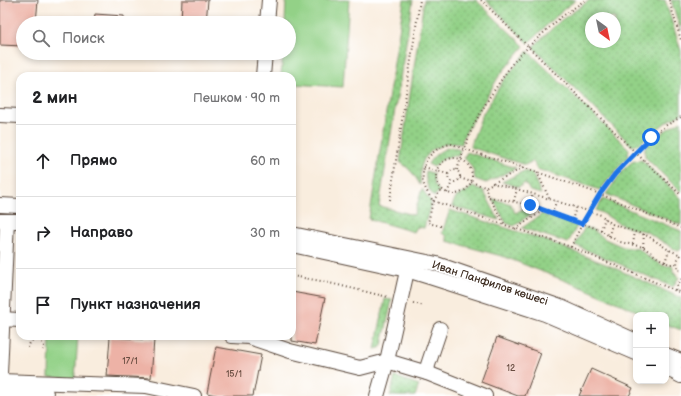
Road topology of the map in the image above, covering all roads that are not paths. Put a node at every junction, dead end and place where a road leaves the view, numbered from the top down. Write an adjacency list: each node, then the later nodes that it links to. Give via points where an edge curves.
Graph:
1 (269, 0): 2 (street)
2 (268, 16)
3 (264, 60): 4 (street)
4 (263, 72)
5 (0, 115): 6 (street)
6 (16, 116)
7 (0, 205): 8 (street)
8 (16, 206)
9 (9, 221): 14 (street)
10 (296, 235): 12 (street, Иван Панфилов көшесі)
11 (296, 246): 12 (street, Иван Панфилов көшесі)
12 (408, 265): 18 (street, Иван Панфилов көшесі, via 437,264 561,307); 19 (street, Иван Панфилов көшесі, via 545,314); 21 (street)
13 (16, 314): 14 (street)
14 (2, 317): 15 (street); 25 (street)
15 (16, 319)
16 (440, 329): 24 (street)
17 (258, 340): 21 (street, via 290,351 360,368)
18 (633, 340)
19 (633, 352)
20 (669, 355): 22 (street)
21 (387, 361): 24 (street); 31 (street)
22 (681, 361)
23 (669, 370): 26 (street)
24 (427, 373): 32 (street)
25 (0, 374)
26 (681, 376)
27 (0, 381): 29 (street)
28 (0, 391): 29 (street)
29 (53, 391): 30 (street, via 146,386)
30 (194, 396)
31 (377, 396)
32 (485, 396)

